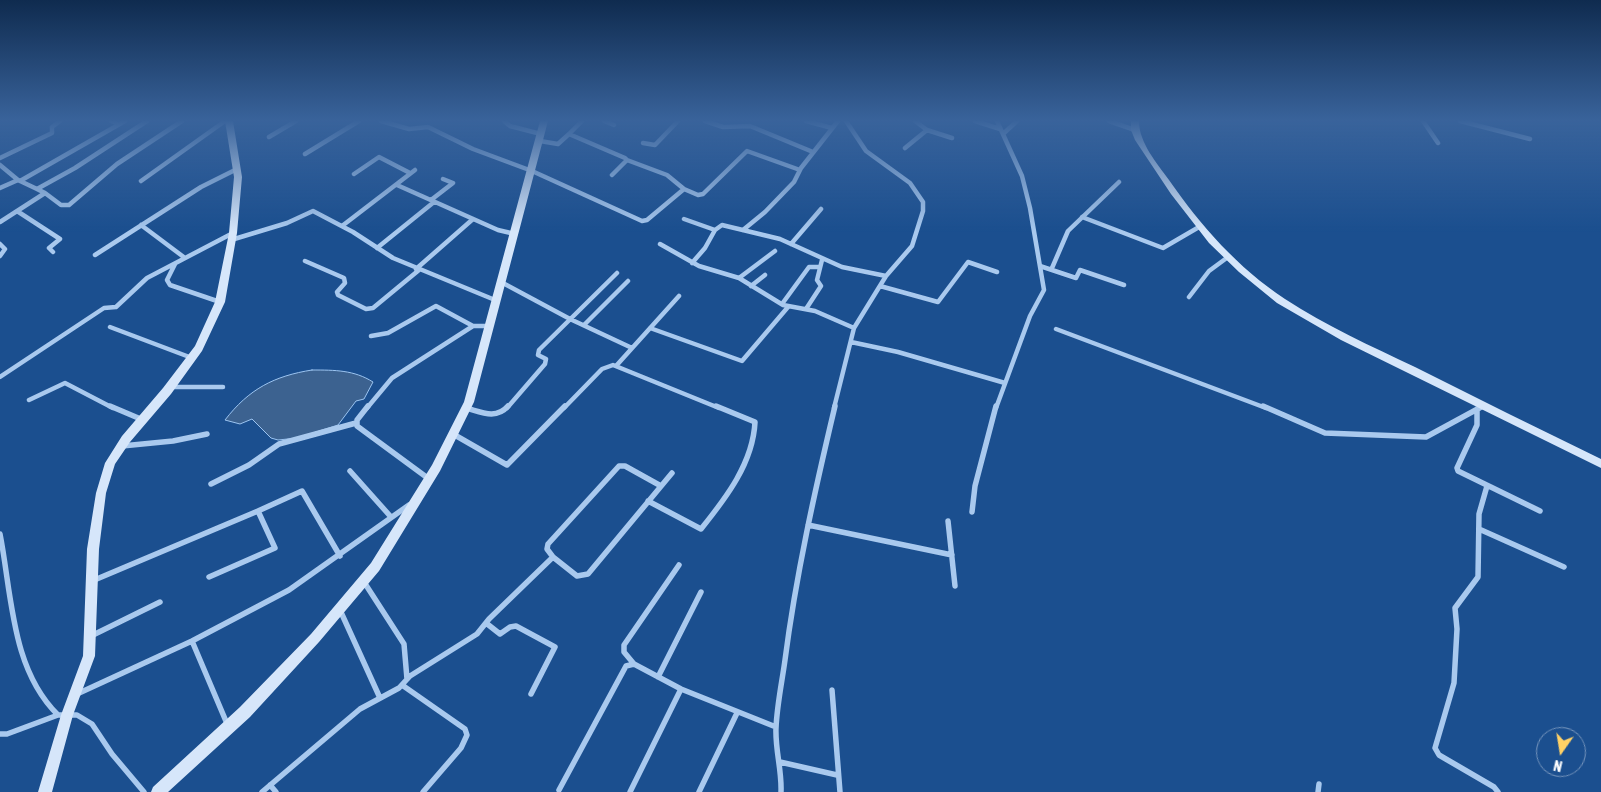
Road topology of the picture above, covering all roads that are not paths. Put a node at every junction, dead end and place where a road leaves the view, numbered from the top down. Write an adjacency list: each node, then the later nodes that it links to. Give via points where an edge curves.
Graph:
1 (58, 158): 23 (street)
2 (90, 158): 28 (street)
3 (126, 158): 30 (street, via 69,205 61,205)
4 (173, 158): 24 (street)
5 (235, 158): 17 (street)
6 (497, 158): 19 (street)
7 (536, 158): 19 (street)
8 (622, 158): 15 (street)
9 (740, 158): 29 (street, via 703,194)
10 (766, 158): 18 (street)
11 (809, 158): 18 (street)
12 (876, 158): 66 (street, via 910,183 923,202 921,221 912,246)
13 (1014, 158): 59 (street, via 1022,176)
14 (1152, 158): 40 (street, via 1162,178)
15 (627, 160): 21 (street); 29 (street, via 664,174 682,184)
16 (0, 165): 23 (street)
17 (237, 169): 38 (street, via 201,187); 44 (street)
18 (800, 170): 42 (street, via 783,195)
19 (532, 171): 29 (street, via 642,221); 43 (street)
20 (354, 174): 26 (street, via 379,158 412,172)
21 (612, 175)
22 (443, 179): 31 (street, via 453,183)
23 (19, 180): 27 (street); 28 (street)
24 (141, 181)
25 (1119, 182): 34 (street)
26 (397, 185): 31 (street); 39 (street)
27 (0, 188)
28 (37, 189): 30 (street)
29 (684, 189)
30 (45, 193): 33 (street)
31 (433, 201): 35 (street); 48 (street)
32 (820, 209): 47 (street)
33 (17, 211): 37 (street); 50 (street, via 60,239 48,248)
34 (1082, 217): 40 (street, via 1163,248); 61 (street, via 1068,230)
35 (473, 219): 43 (street); 62 (street)
36 (684, 219): 41 (street)
37 (0, 222)
38 (142, 225): 51 (street); 54 (street)
39 (342, 226): 44 (street, via 313,211 287,223); 48 (street)
40 (1199, 227): 53 (street)
41 (715, 230): 42 (street, via 722,225); 57 (street)
42 (743, 230): 47 (street)
43 (515, 234): 69 (street)
44 (232, 237): 54 (street); 76 (street)
45 (0, 244): 52 (street, via 5,249)
46 (660, 244): 57 (street)
47 (791, 244): 55 (street)
48 (377, 248): 62 (street)
49 (775, 251): 67 (street)
50 (53, 252)
51 (95, 255)
52 (0, 256)
53 (1228, 257): 74 (street, via 1209,271); 99 (street, via 1302,314)
54 (185, 258): 58 (street)
55 (822, 260): 60 (street); 66 (street, via 842,268)
56 (305, 261): 62 (street, via 344,278 345,283 338,295 366,309 373,308)
57 (692, 263): 67 (street)
58 (175, 264): 76 (street, via 168,280 170,285); 93 (street, via 142,282 116,307 100,311)
59 (1040, 266): 61 (street); 94 (street, via 1044,290 1030,316)
60 (820, 267): 77 (street, via 809,267); 79 (street, via 818,280 821,286)
61 (1052, 268): 70 (street, via 1076,278 1080,270)
62 (418, 270): 75 (street)
63 (617, 272): 80 (street)
64 (997, 272): 72 (street, via 968,262 938,302)
65 (765, 275): 71 (street)
66 (886, 276): 72 (street)
67 (738, 278): 71 (street)
68 (628, 281): 81 (street)
69 (502, 282): 75 (street); 80 (street)
70 (1124, 285)
71 (751, 286): 77 (street)
72 (880, 286): 86 (street)
73 (679, 296): 85 (street)
74 (1189, 297)
75 (495, 300): 83 (street)
76 (220, 302): 91 (street)
77 (782, 304): 78 (street)
78 (788, 306): 79 (street); 85 (street, via 742,362)
79 (806, 309): 86 (street)
80 (570, 319): 81 (street); 98 (street, via 539,350 538,355 546,359 544,364 503,412 494,415)
81 (584, 325): 90 (street)
82 (473, 326): 83 (street); 88 (street, via 436,306 388,332); 101 (street, via 392,378)
83 (488, 326): 98 (street)
84 (110, 327): 91 (street)
85 (650, 328): 90 (street)
86 (854, 328): 89 (street)
87 (1056, 329): 99 (street, via 1273,410 1325,433 1426,438)
88 (371, 336)
89 (851, 342): 94 (street); 119 (street)
90 (632, 348): 92 (street)
91 (192, 358): 95 (street)
92 (616, 366): 103 (street, via 602,369 507,465); 113 (street, via 756,422 754,440 729,495 700,529)
93 (0, 377)
94 (1005, 383): 116 (street, via 979,470)
95 (170, 387): 96 (street); 100 (street)
96 (223, 387)
97 (30, 400): 100 (street, via 65,383)
98 (466, 408): 103 (street)
99 (1480, 408): 105 (street); 111 (street, via 1458,468 1461,474)
100 (143, 420): 104 (street)
101 (356, 424): 108 (street); 109 (street, via 279,444 249,465)
102 (207, 434): 104 (street)
103 (453, 434): 108 (street)
104 (122, 446): 130 (street, via 110,463 101,493)
105 (1600, 465)
106 (350, 471): 117 (street)
107 (672, 473): 110 (street)
108 (429, 479): 112 (street)
109 (211, 484)
110 (661, 486): 113 (street); 124 (street, via 619,466 548,544 547,550)
111 (1487, 486): 115 (street); 120 (street, via 1479,514)
112 (416, 500): 117 (street); 129 (street, via 375,568)
113 (648, 501): 124 (street, via 588,574 577,576)
114 (258, 511): 123 (street, via 302,491); 128 (street, via 275,548); 130 (street)
115 (1540, 511)
116 (972, 512)
117 (391, 517): 123 (street)
118 (948, 521): 122 (street)
119 (808, 525): 122 (street); 150 (street, via 790,621)
120 (1479, 529): 127 (street); 168 (street, via 1478,577 1455,608 1454,684 1435,748 1439,756)
121 (0, 534): 125 (street)
122 (952, 555): 131 (street)
123 (340, 556): 137 (street, via 288,590)
124 (553, 557): 135 (street)
125 (2, 558): 148 (street, via 24,661 42,699)
126 (680, 565): 138 (street, via 624,645 624,652)
127 (1564, 567)
128 (209, 577)
129 (363, 581): 134 (street); 140 (street, via 404,644)
130 (92, 582): 136 (street)
131 (955, 586)
132 (701, 592): 139 (street)
133 (160, 602): 136 (street)
134 (340, 609): 146 (street); 149 (street)
135 (486, 623): 140 (street, via 477,634); 144 (street, via 500,634 516,626 555,648)
136 (90, 637): 145 (street, via 89,656)
137 (192, 641): 145 (street); 149 (street)
138 (634, 664): 139 (street); 156 (street, via 626,666)
139 (658, 677): 142 (street)
140 (407, 679): 141 (street)
141 (402, 685): 146 (street); 162 (street, via 465,729 467,735 461,748)
142 (681, 689): 147 (street); 163 (street)
143 (832, 690): 153 (street)
144 (531, 694)
145 (74, 695): 148 (street)
146 (380, 698): 155 (street, via 360,709)
147 (737, 712): 150 (street); 164 (street)
148 (62, 715): 151 (street); 157 (street); 158 (street, via 78,715 92,724)
149 (228, 727): 159 (street)
150 (776, 727): 152 (street)
151 (0, 734)
152 (780, 762): 153 (street); 165 (street)
153 (837, 775): 166 (street)
154 (1319, 784): 167 (street)
155 (270, 785): 160 (street); 161 (street)
156 (559, 790)
157 (45, 792)
158 (144, 792)
159 (158, 792)
160 (262, 792)
161 (276, 792)
162 (423, 792)
163 (630, 792)
164 (699, 792)
165 (780, 792)
166 (840, 792)
167 (1318, 792)
168 (1498, 792)

